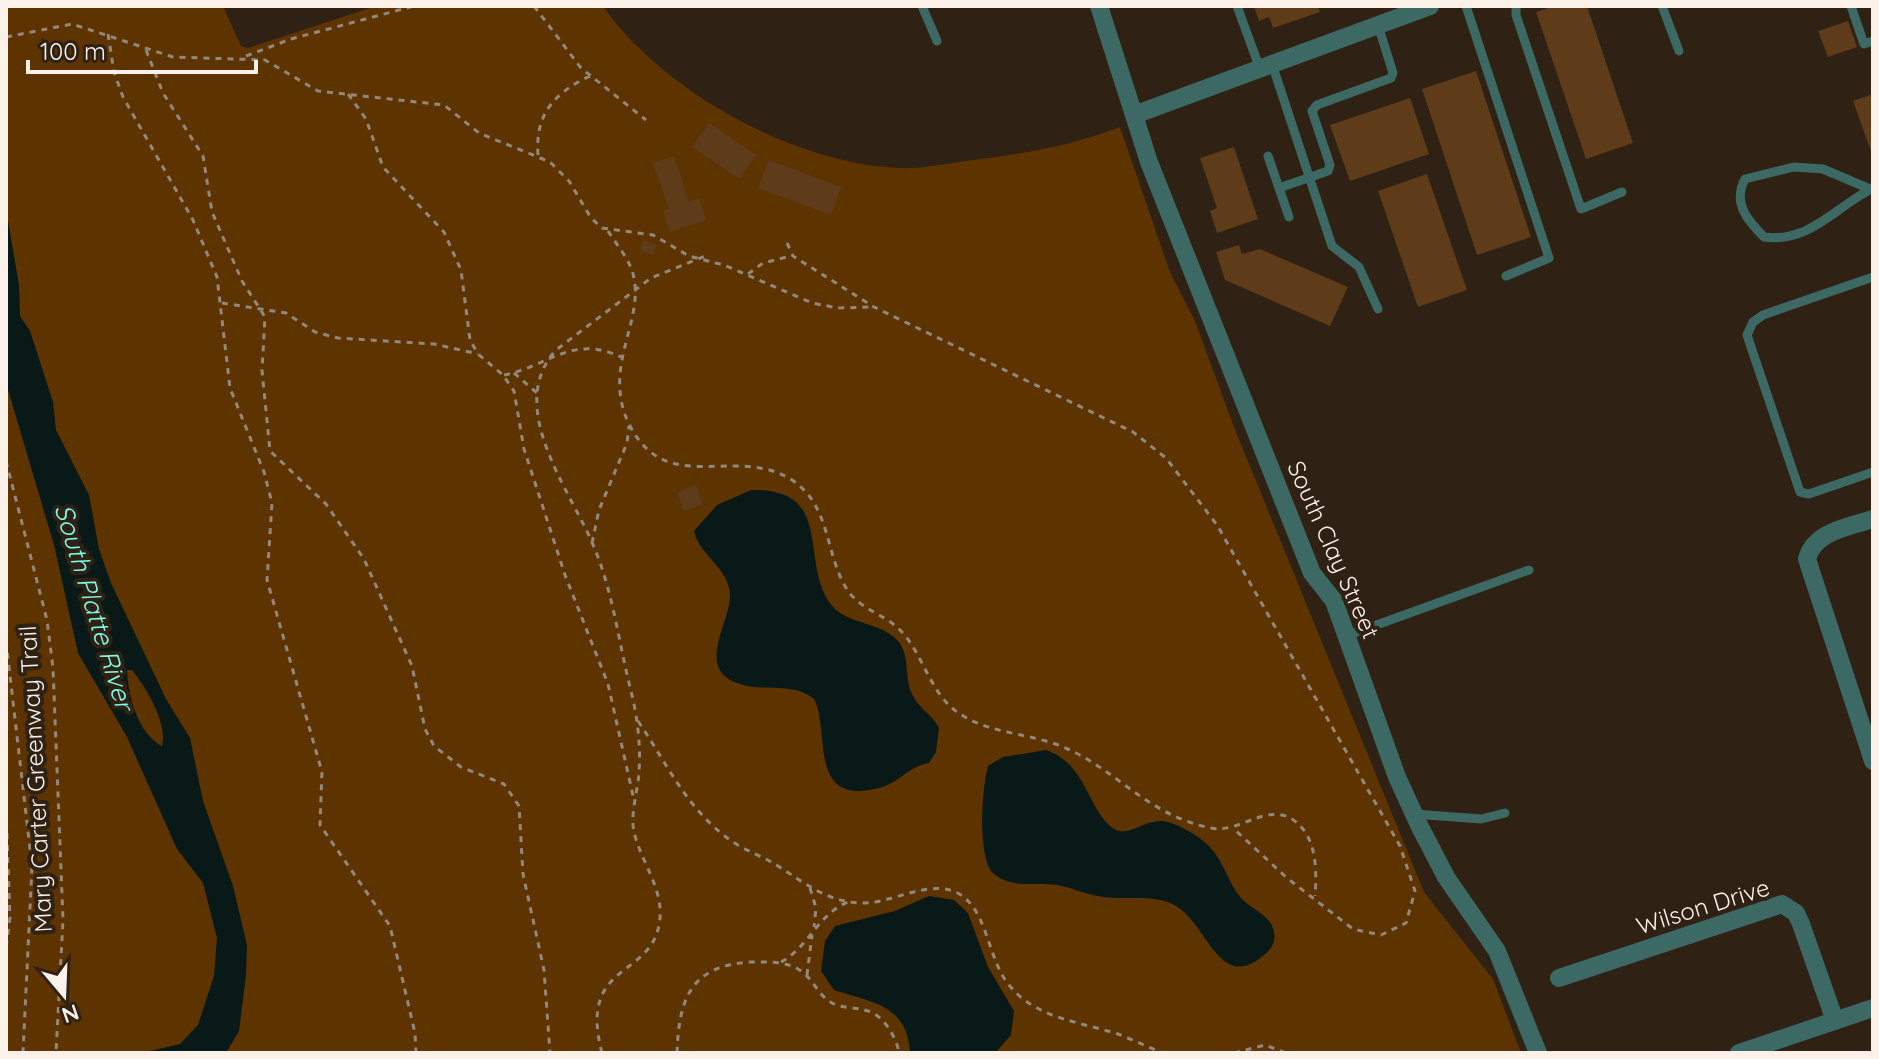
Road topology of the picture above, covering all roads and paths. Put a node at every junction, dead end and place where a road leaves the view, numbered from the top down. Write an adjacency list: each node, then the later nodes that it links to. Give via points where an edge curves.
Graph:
1 (414, 6): 19 (path)
2 (534, 6): 21 (path)
3 (922, 6): 15 (lane)
4 (1099, 6): 23 (street, South Clay Street)
5 (1237, 6): 20 (lane)
6 (1430, 6): 11 (street)
7 (1466, 6): 38 (lane, via 1549,258)
8 (1516, 6): 30 (lane, via 1581,209)
9 (1662, 6): 18 (lane)
10 (1851, 6): 16 (lane, via 1864,44)
11 (1396, 12): 12 (street)
12 (1378, 25): 20 (street); 27 (lane, via 1391,78 1312,111 1330,165 1328,171)
13 (108, 34): 14 (path, via 72,24); 17 (path); 41 (path, via 117,83 193,220)
14 (6, 37)
15 (937, 41)
16 (1873, 41)
17 (146, 50): 19 (path, via 194,59); 44 (path, via 163,93 203,156 212,212 242,281)
18 (1679, 51)
19 (244, 57): 22 (path, via 275,64 318,91)
20 (1266, 66): 23 (street); 27 (lane)
21 (590, 76): 24 (path); 25 (path, via 543,111)
22 (348, 94): 25 (path, via 444,105 479,133); 45 (path, via 366,119 383,167 444,232 461,270 467,328)
23 (1134, 115): 57 (street, South Clay Street, via 1301,546 1312,573 1334,601)
24 (646, 120)
25 (538, 155): 32 (path, via 569,181 591,218)
26 (1268, 156): 28 (lane)
27 (1309, 177): 28 (lane); 43 (lane, via 1332,246 1359,267)
28 (1279, 188): 31 (lane)
29 (1872, 189): 29 (lane, via 1823,169 1781,169 1745,179 1741,209 1764,237 1786,240 1808,232)
30 (1622, 192)
31 (1289, 217)
32 (608, 231): 36 (path, via 653,235); 40 (path, via 632,269)
33 (787, 243): 35 (path)
34 (708, 255): 36 (path)
35 (793, 256): 37 (path, via 763,263); 42 (path)
36 (700, 259): 37 (path); 40 (path, via 661,272)
37 (748, 274): 42 (path, via 823,306)
38 (1506, 276)
39 (1873, 277): 53 (lane, via 1763,315 1747,335 1800,492 1809,494)
40 (636, 289): 46 (path); 47 (path)
41 (222, 303): 44 (path); 78 (path, via 230,388 272,503 266,556 270,594 319,758 319,820 392,934)
42 (874, 307): 67 (path, via 1133,432 1156,448 1190,488 1328,716 1413,879 1414,903 1406,923 1381,935 1343,924)
43 (1378, 309)
44 (262, 310): 45 (path, via 286,313 315,332 338,338 434,344); 79 (path, via 270,451 326,504 364,559 412,666 425,729 434,746 461,767 504,784 519,806 523,874 544,970)
45 (478, 354): 49 (path)
46 (551, 356): 47 (path, via 600,349); 48 (path); 50 (path)
47 (621, 357): 51 (path)
48 (514, 373): 49 (path); 50 (path)
49 (503, 375): 61 (path, via 516,397 524,449 561,564 608,684)
50 (537, 393): 55 (path, via 546,442)
51 (629, 424): 55 (path); 65 (path, via 647,450 667,463 692,468 731,464 769,471 803,489 822,518 851,596 899,629 960,715 1068,749 1141,800 1176,816 1210,828)
52 (6, 461): 77 (path, Mary Carter Greenway Trail, via 44,608 53,668 63,920)
53 (1873, 472)
54 (1873, 519): 60 (street, via 1822,537 1810,549 1809,569)
55 (592, 543): 59 (path)
56 (1529, 570): 57 (lane)
57 (1346, 636): 64 (street, South Clay Street)
58 (6, 641): 76 (path, via 32,866)
59 (636, 718): 61 (path); 66 (path, via 681,793 711,825)
60 (1873, 761)
61 (635, 805): 80 (path, via 634,832 652,875 660,918 647,949 605,986 598,1008)
62 (6, 809): 70 (path)
63 (1505, 813): 64 (lane, via 1481,819)
64 (1414, 814): 88 (street, South Clay Street, via 1446,877 1497,951)
65 (1233, 828): 67 (path); 67 (path, via 1270,815 1296,821 1313,852)
66 (810, 888): 68 (path); 69 (path, via 816,908)
67 (1315, 897)
68 (848, 902): 69 (path); 83 (path, via 931,890 959,894 976,913 995,963 1017,994 1042,1011)
69 (814, 930): 71 (path, via 797,952); 72 (path)
70 (6, 948)
71 (778, 963): 72 (path); 81 (path, via 730,965 695,983 681,1012)
72 (807, 975): 82 (path, via 835,1005 873,1012 890,1031)
73 (1559, 978): 75 (street, Wilson Drive, via 1782,904 1801,924)
74 (1873, 1008): 75 (street)
75 (1835, 1021): 89 (street)
76 (23, 1053)
77 (56, 1053)
78 (416, 1053)
79 (550, 1053)
80 (602, 1053)
81 (677, 1053)
82 (899, 1053)
83 (1163, 1053)
84 (1234, 1053): 85 (path, via 1265,1045)
85 (1286, 1053)
86 (1319, 1053): 87 (path)
87 (1335, 1053)
88 (1538, 1053)
89 (1739, 1053)

